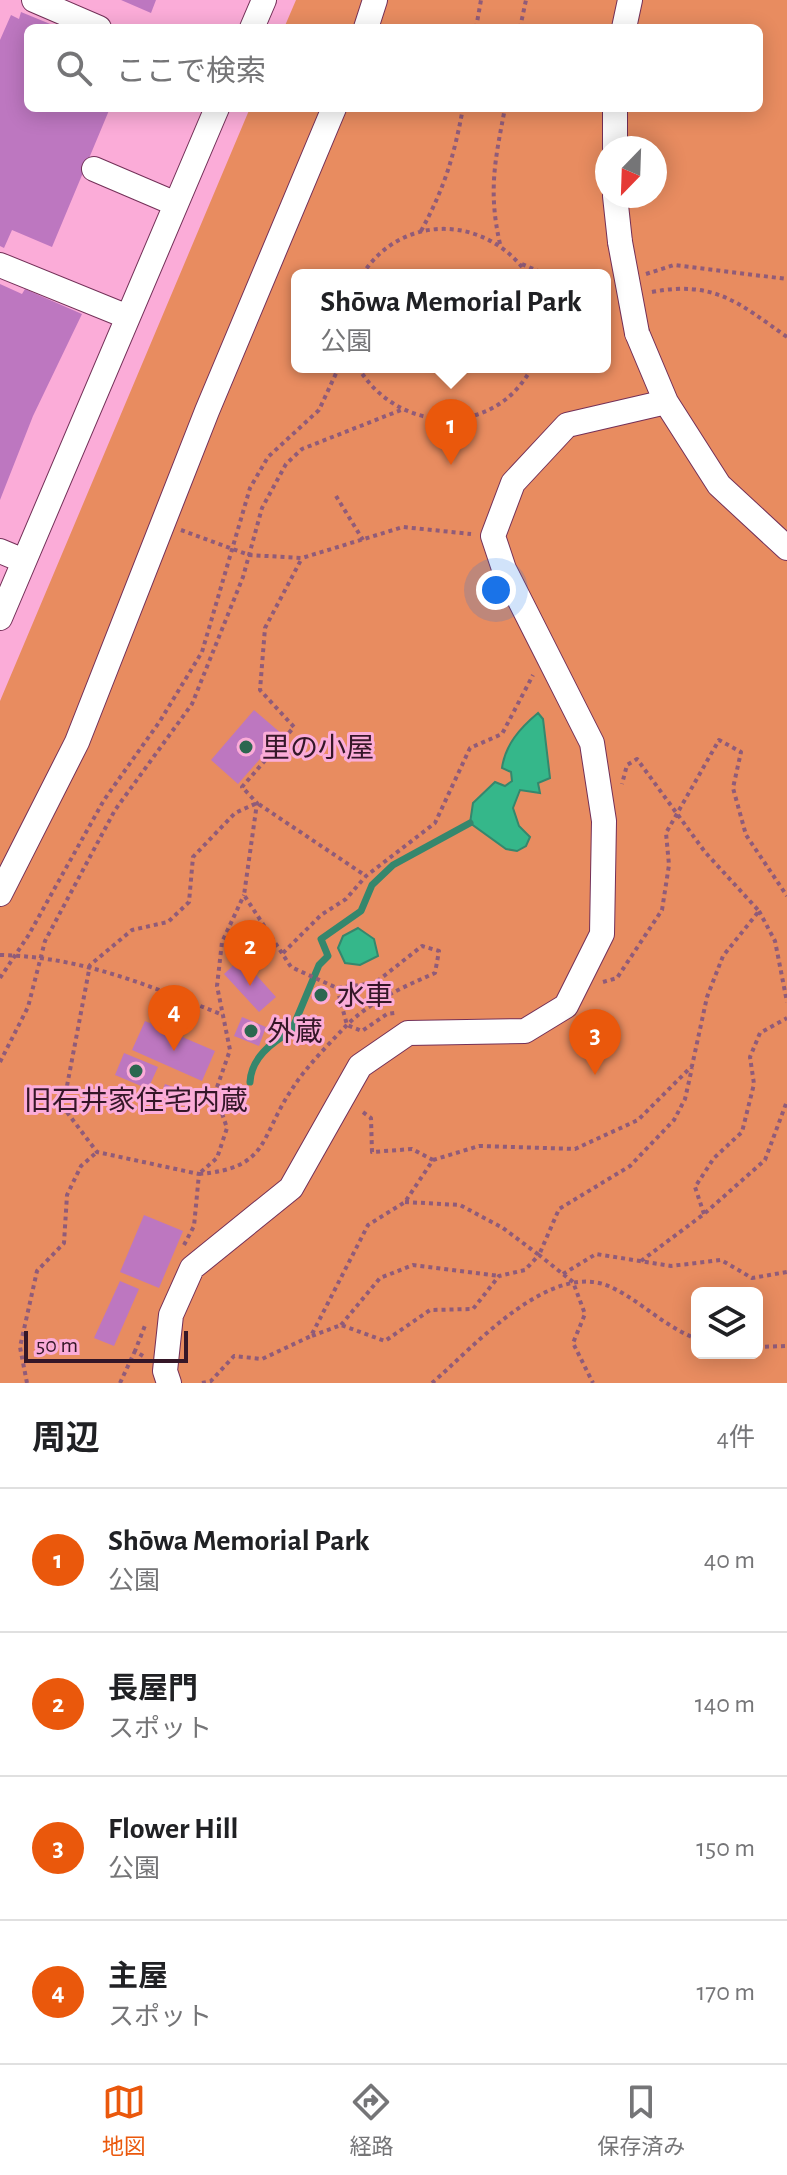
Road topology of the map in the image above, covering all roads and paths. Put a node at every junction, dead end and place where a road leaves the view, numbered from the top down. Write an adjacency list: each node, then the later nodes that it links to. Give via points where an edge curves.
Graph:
1 (34, 0): 7 (street)
2 (264, 0): 8 (street)
3 (375, 0): 9 (street)
4 (481, 0): 10 (path)
5 (526, 0): 11 (path)
6 (630, 0): 12 (street)
7 (90, 24)
8 (254, 24)
9 (367, 24)
10 (477, 24)
11 (521, 24)
12 (625, 24)
13 (215, 112): 20 (street)
14 (332, 112): 40 (street)
15 (462, 112): 22 (path, via 444,190)
16 (504, 112): 23 (path, via 492,194)
17 (615, 112): 18 (street)
18 (615, 136)
19 (94, 169): 20 (street)
20 (176, 204): 32 (street)
21 (616, 208): 37 (street, bridge, via 637,333)
22 (421, 231): 23 (path, via 463,229); 26 (path, via 383,250)
23 (501, 245): 24 (path)
24 (520, 263): 27 (path); 28 (path)
25 (0, 265): 32 (street)
26 (367, 269)
27 (524, 269)
28 (534, 269)
29 (645, 274): 30 (path, via 674,265)
30 (787, 279)
31 (646, 293): 33 (path, via 674,288 730,296)
32 (128, 317): 48 (street)
33 (787, 337)
34 (336, 373): 44 (path, via 319,410 262,467 250,488)
35 (363, 373): 38 (path, via 380,396)
36 (528, 373): 38 (path, via 512,394 474,417 429,419)
37 (666, 402): 41 (street, via 567,425 513,483); 43 (street, via 719,485)
38 (401, 410): 46 (path, via 302,449 286,464 262,508)
39 (336, 496): 42 (path)
40 (163, 523): 44 (path); 55 (street, via 77,742)
41 (493, 536): 42 (path, via 403,527); 50 (street)
42 (363, 540): 47 (path)
43 (787, 548)
44 (232, 549): 46 (path); 61 (path, via 202,652 104,800)
45 (0, 551): 48 (street)
46 (249, 555): 47 (path); 62 (path, via 192,704 115,810)
47 (302, 558): 52 (path, via 265,628 260,690 294,727 242,787)
48 (24, 561): 49 (street)
49 (2, 610)
50 (545, 653): 51 (street, via 592,743); 54 (path, via 502,734 470,748 435,823)
51 (599, 791): 53 (path, via 623,783 627,765 637,759); 66 (street, via 604,821 602,934)
52 (257, 803): 54 (path); 56 (path); 63 (path, via 235,813 193,857 189,902 168,922 132,930)
53 (677, 816): 57 (path, via 719,740 741,752 733,788 746,835); 58 (path); 66 (path, via 666,833 669,865 662,910 617,978)
54 (366, 876): 59 (path)
55 (0, 894)
56 (244, 895): 59 (path); 68 (path, via 222,942 217,986)
57 (787, 896)
58 (759, 911): 67 (path, via 775,941); 72 (path, via 723,956 707,997)
59 (283, 953): 65 (path, via 291,967)
60 (0, 955): 61 (path)
61 (15, 955): 62 (path); 64 (path)
62 (41, 956): 63 (path); 71 (path, via 28,1007)
63 (90, 965): 68 (path); 75 (path, via 63,1107)
64 (0, 978)
65 (337, 988): 70 (path); 70 (path, via 375,983 422,946 439,951 435,973 392,992)
66 (574, 990): 73 (street, via 566,1006 525,1031 408,1033 360,1066)
67 (787, 1002)
68 (223, 1015): 77 (path, via 230,1050 215,1093 227,1128 217,1158)
69 (787, 1018): 79 (path, via 760,1033 750,1057 754,1084 742,1132 714,1158 695,1187)
70 (347, 1025): 77 (path, via 292,1089 248,1162 229,1171)
71 (0, 1062)
72 (692, 1066): 76 (path, via 638,1120 575,1149 479,1146); 81 (path, via 674,1120 630,1166 559,1209)
73 (341, 1098): 76 (path, via 371,1118 372,1152 412,1149); 94 (street, via 291,1188 192,1268 171,1315)
74 (787, 1101): 79 (path, via 765,1160)
75 (97, 1152): 77 (path); 95 (path, via 81,1166 67,1195 64,1243 37,1271 20,1347)
76 (433, 1160): 78 (path)
77 (199, 1174): 80 (path, via 194,1226)
78 (405, 1202): 81 (path, via 460,1205); 89 (path, via 368,1225)
79 (704, 1214): 82 (path)
80 (181, 1250)
81 (539, 1255): 84 (path); 85 (path, via 525,1270)
82 (641, 1261): 83 (path, via 671,1266 721,1260 752,1278); 84 (path, via 596,1254)
83 (787, 1272)
84 (563, 1274): 86 (path)
85 (499, 1276): 88 (path, via 413,1265 380,1278); 88 (path, via 473,1309 430,1310 385,1341)
86 (573, 1282): 90 (path, via 611,1286); 98 (path, via 529,1300); 99 (path, via 585,1314 573,1343)
87 (150, 1313): 93 (path)
88 (341, 1325): 89 (path)
89 (311, 1336): 97 (path, via 262,1359 234,1356 211,1381)
90 (691, 1336)
91 (787, 1346): 92 (path)
92 (763, 1347)
93 (135, 1351): 94 (path); 96 (path)
94 (167, 1377)
95 (27, 1383)
96 (120, 1383)
97 (202, 1383)
98 (432, 1383)
99 (593, 1383)

